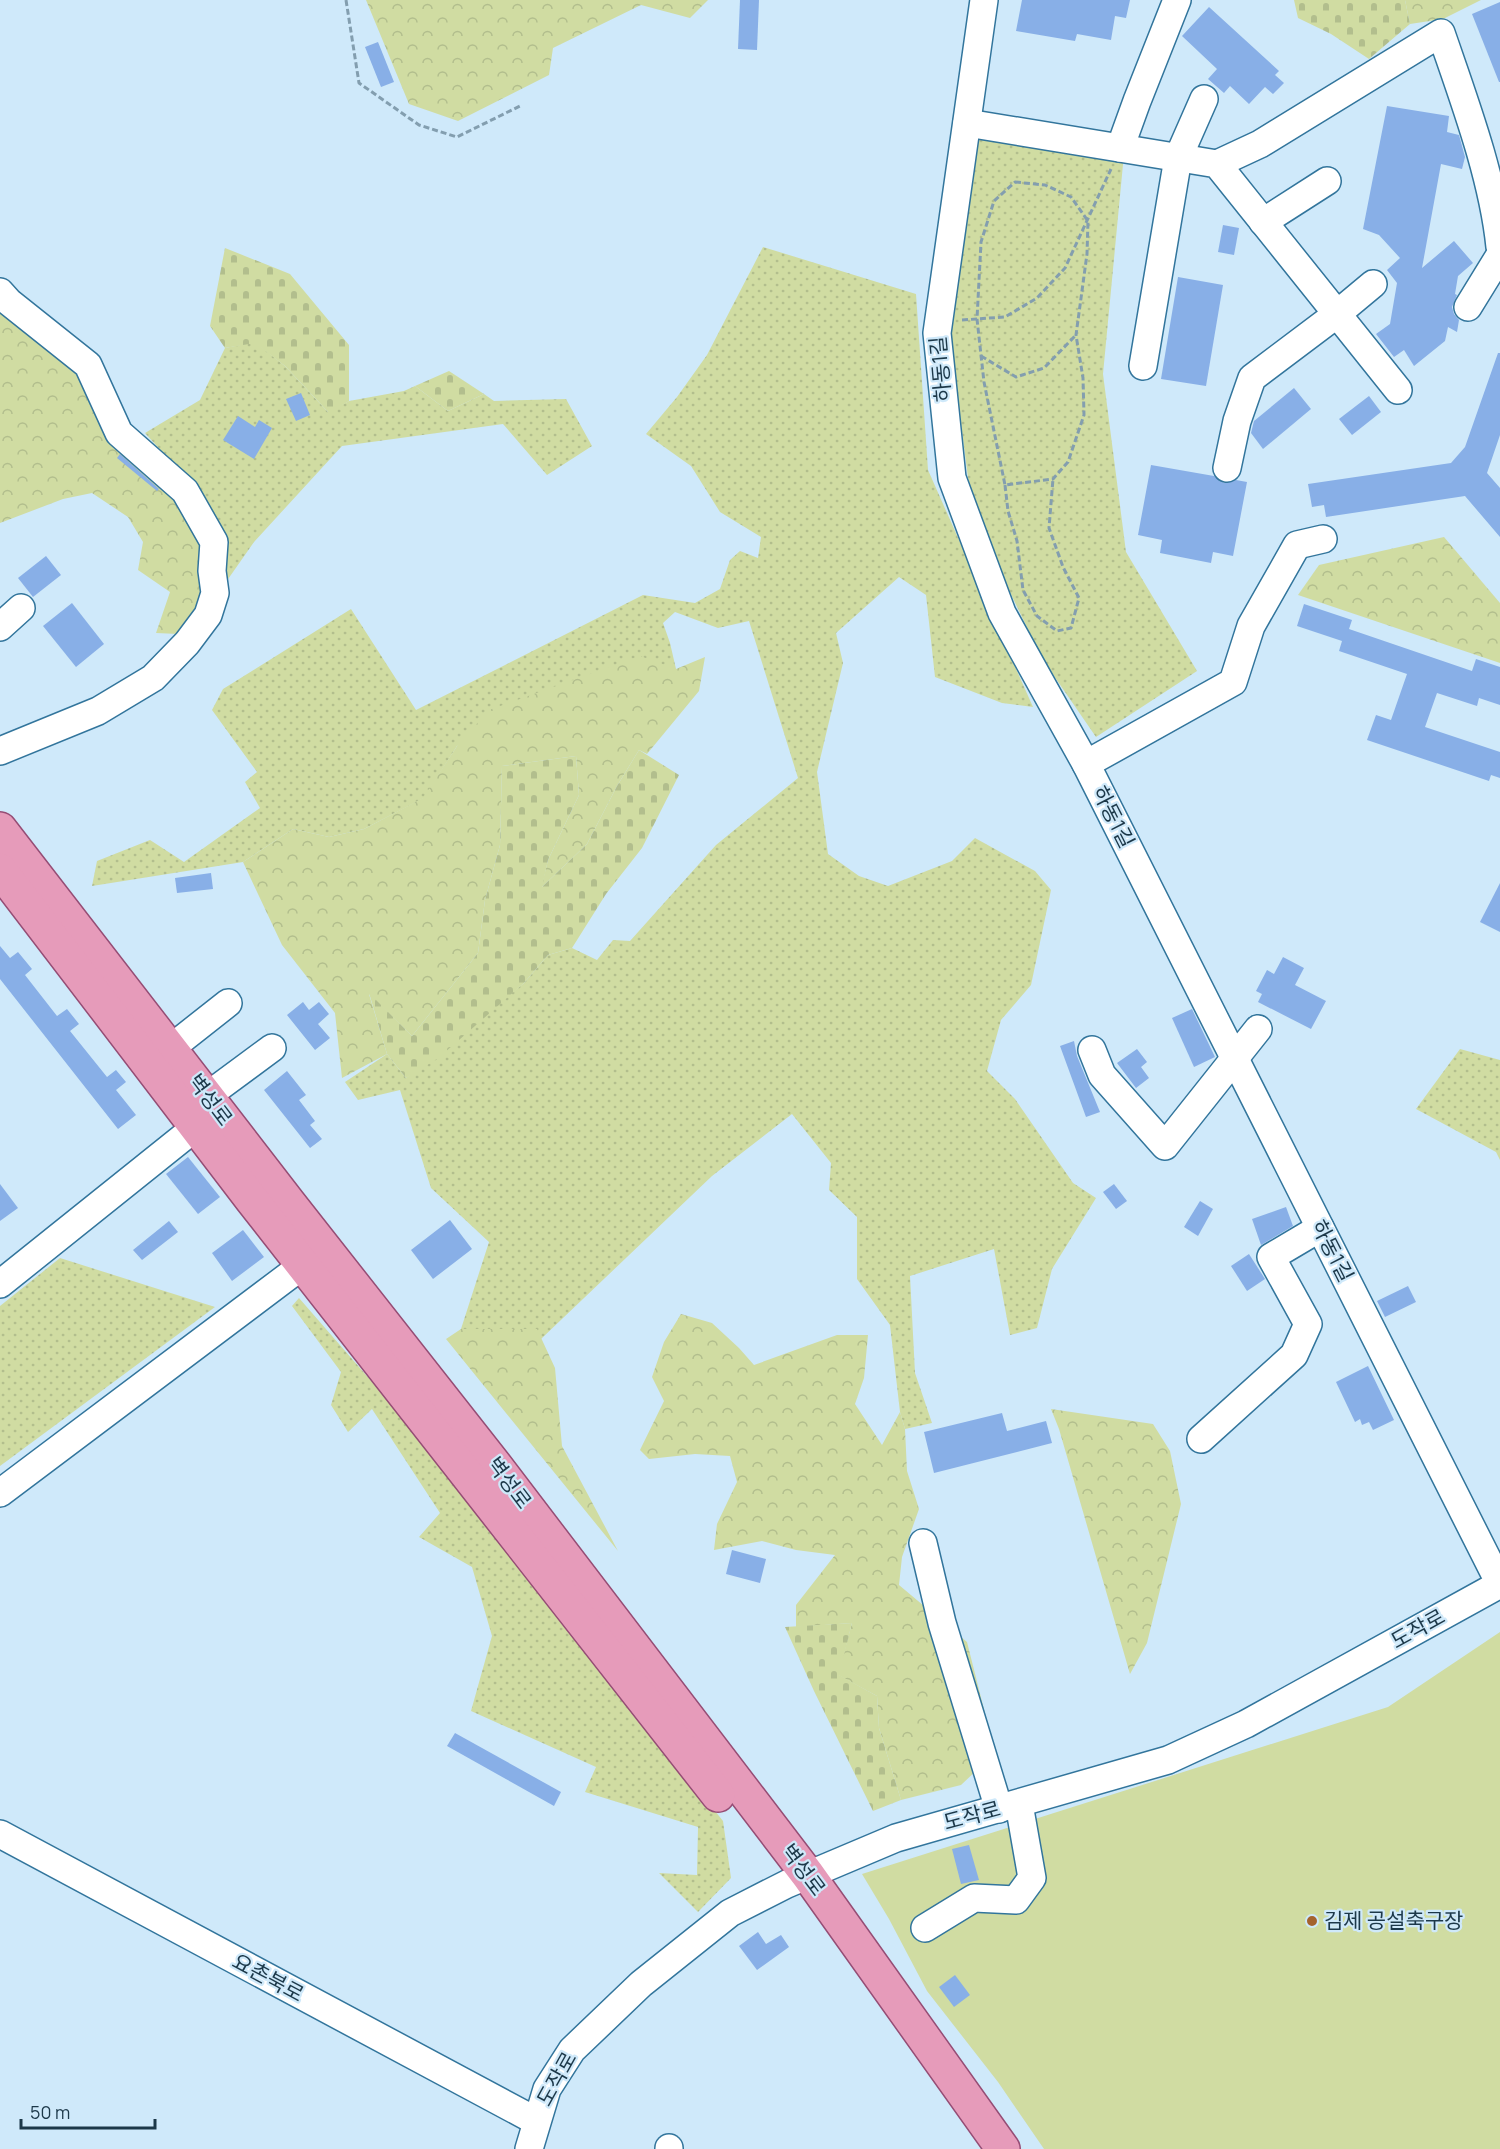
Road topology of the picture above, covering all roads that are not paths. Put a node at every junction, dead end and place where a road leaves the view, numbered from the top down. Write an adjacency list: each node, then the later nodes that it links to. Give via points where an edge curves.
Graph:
1 (984, 0): 4 (street, 하동1길)
2 (1177, 0): 5 (street)
3 (1204, 99): 6 (street)
4 (967, 123): 5 (street); 23 (street, 하동1길, via 937,333 952,478 1002,613)
5 (1120, 148): 6 (street)
6 (1178, 158): 7 (street); 16 (street)
7 (1216, 164): 9 (street); 10 (street, via 1260,144 1441,33 1480,156)
8 (1327, 181): 9 (street)
9 (1263, 222): 15 (street)
10 (1500, 248)
11 (1500, 255): 14 (street)
12 (1373, 284): 15 (street)
13 (0, 292): 22 (street, via 88,364 119,434 184,491 214,542 215,593 208,615 153,678 98,711)
14 (1468, 307)
15 (1338, 314): 17 (street); 18 (street, via 1252,378)
16 (1143, 366)
17 (1398, 390)
18 (1227, 468)
19 (1323, 539): 23 (street, via 1297,545 1251,626 1233,682)
20 (21, 608): 21 (street)
21 (0, 627)
22 (0, 751)
23 (1086, 764): 31 (street, 하동1길)
24 (0, 829): 28 (main road, 벽성로)
25 (0, 870): 33 (main road, 벽성로)
26 (228, 1004): 28 (street)
27 (1258, 1029): 31 (street)
28 (171, 1048): 32 (main road, 벽성로)
29 (272, 1048): 32 (street)
30 (1092, 1050): 31 (street, via 1102,1075 1165,1146)
31 (1235, 1058): 34 (street, 하동1길)
32 (207, 1096): 43 (main road, 벽성로, via 495,1466)
33 (196, 1127): 35 (main road, 벽성로); 36 (street)
34 (1320, 1228): 37 (street, via 1271,1257 1308,1324 1294,1354); 40 (street, 하동1길)
35 (303, 1264): 38 (street); 43 (main road, 벽성로)
36 (0, 1284)
37 (1201, 1439)
38 (0, 1493)
39 (923, 1543): 41 (street, via 942,1623)
40 (1500, 1584): 41 (street, 도작로, via 1197,1747 1168,1760)
41 (1009, 1806): 43 (street, 도작로, via 896,1838); 44 (street, via 1032,1878 1016,1900 974,1898)
42 (0, 1834): 45 (street, 요촌북로)
43 (798, 1879): 45 (street, 도작로, via 730,1913 641,1984 572,2050 547,2090); 47 (main road, 벽성로); 48 (main road, 벽성로)
44 (926, 1928)
45 (536, 2121): 46 (street, 도작로)
46 (529, 2149)
47 (975, 2149)
48 (1003, 2149)

